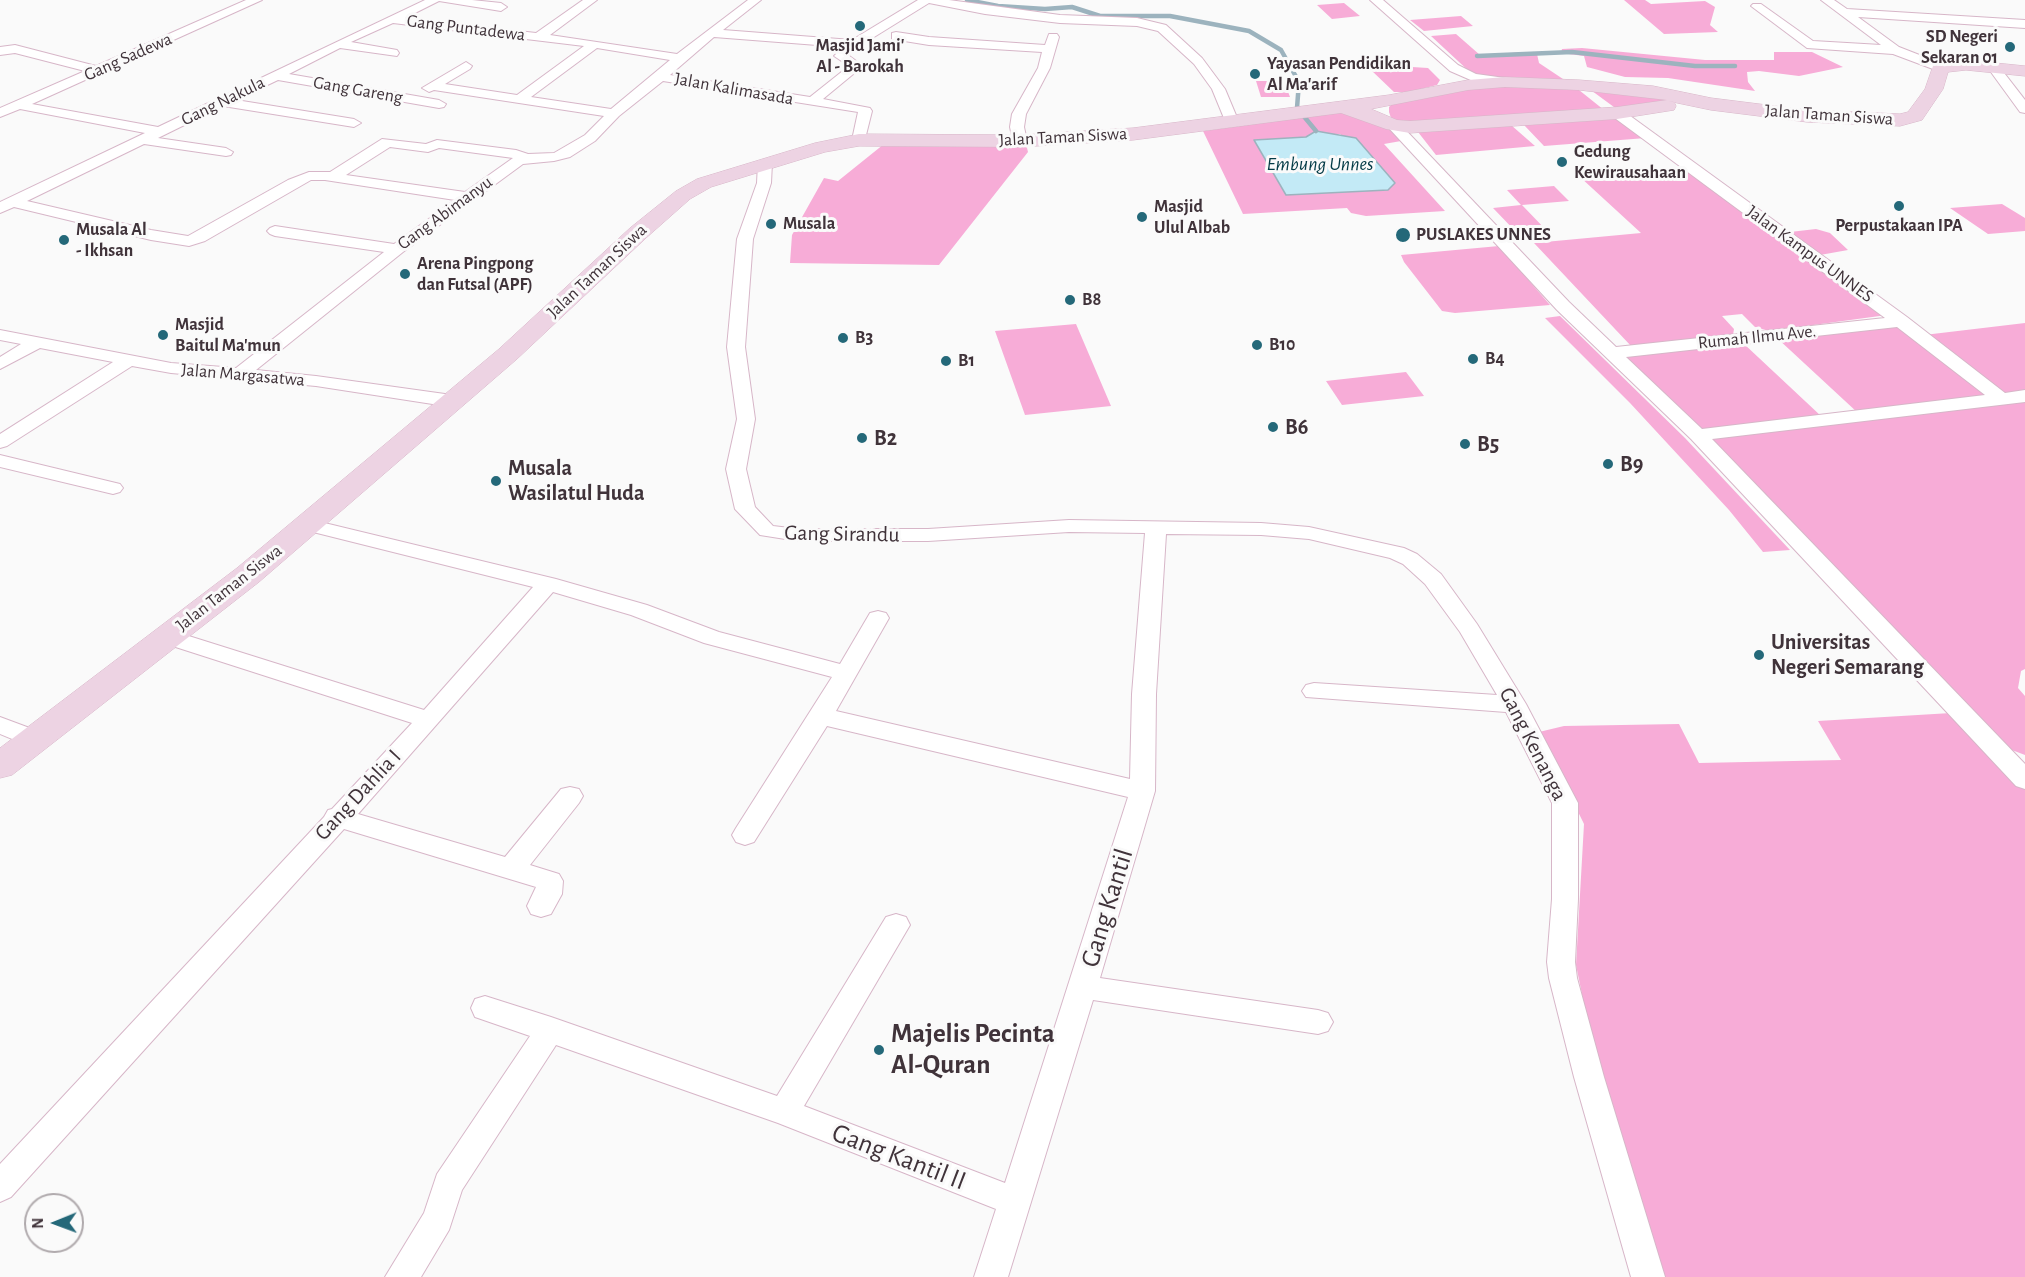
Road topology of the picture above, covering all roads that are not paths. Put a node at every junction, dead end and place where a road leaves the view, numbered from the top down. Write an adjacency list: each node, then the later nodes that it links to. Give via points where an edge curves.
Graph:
1 (256, 0): 31 (street, Gang Sadewa)
2 (434, 0): 15 (street, Gang Nakula)
3 (444, 0): 11 (street)
4 (591, 0): 19 (street)
5 (754, 0): 17 (street)
6 (928, 0): 14 (street); 22 (street)
7 (1364, 0): 13 (street)
8 (1376, 0): 13 (street)
9 (1827, 0): 12 (street)
10 (1757, 6): 24 (street, via 1811,45)
11 (501, 7)
12 (1847, 13): 16 (street); 24 (street)
13 (1388, 18): 35 (street, via 1454,68 1473,77); 38 (street, via 1444,71 1448,83)
14 (1060, 19): 23 (street); 52 (street, via 1137,22 1162,28 1198,61 1218,89)
15 (394, 20): 19 (street, Gang Puntadewa); 20 (street, Gang Nakula)
16 (2025, 24)
17 (711, 33): 22 (street); 27 (street)
18 (897, 36): 23 (street)
19 (539, 37): 21 (street, Jalan Kalimasada)
20 (338, 44): 26 (street); 33 (street, Gang Nakula)
21 (595, 44): 27 (street, Jalan Kalimasada); 39 (street)
22 (854, 44): 43 (street, via 840,56 857,66)
23 (1049, 49): 58 (street, via 1044,68 1019,114)
24 (1895, 50): 29 (street)
25 (0, 51): 31 (street, via 15,50)
26 (393, 53)
27 (679, 58): 34 (street, Jalan Kalimasada)
28 (466, 66): 37 (street)
29 (1941, 68): 30 (main road); 45 (main road, Jalan Taman Siswa, via 1934,89 1915,116 1900,120 1807,116)
30 (1994, 68): 32 (main road); 48 (street)
31 (98, 70): 46 (street, Gang Sadewa)
32 (2025, 71)
33 (276, 76): 40 (street, Gang Gareng); 42 (street, Gang Nakula)
34 (660, 77): 43 (street, Jalan Kalimasada); 50 (street, Gang Abimanyu)
35 (1505, 82): 36 (main road, Jalan Taman Siswa); 38 (main road, Jalan Taman Siswa)
36 (1580, 85): 45 (main road, Jalan Taman Siswa, via 1653,92); 51 (main road)
37 (432, 86): 39 (street); 40 (street)
38 (1442, 90): 41 (main road, Jalan Taman Siswa)
39 (521, 98): 50 (street)
40 (410, 99): 44 (street, Gang Gareng)
41 (1389, 101): 47 (main road, Jalan Taman Siswa); 54 (main road, via 1383,107)
42 (221, 102): 53 (street); 55 (street, Gang Nakula)
43 (811, 102): 57 (street, Jalan Kalimasada, via 863,109)
44 (439, 104)
45 (1711, 104): 51 (main road, Jalan Taman Siswa)
46 (18, 105): 49 (street, Gang Sadewa); 55 (street)
47 (1363, 109): 52 (main road, Jalan Taman Siswa, via 1334,108); 54 (main road, Jalan Taman Siswa)
48 (2025, 109)
49 (0, 113)
50 (614, 113): 60 (street, Gang Abimanyu, via 590,138 565,154)
51 (1617, 113): 54 (main road, Jalan Taman Siswa, via 1426,127); 67 (street, Jalan Kampus UNNES)
52 (1230, 120): 58 (main road, Jalan Taman Siswa, via 1124,135)
53 (354, 123)
54 (1390, 123): 70 (street)
55 (160, 132): 56 (street, Gang Nakula)
56 (144, 140): 59 (street); 64 (street, Gang Nakula)
57 (859, 140): 58 (main road, Jalan Taman Siswa); 61 (main road, Jalan Taman Siswa)
58 (1020, 141)
59 (226, 152)
60 (527, 158): 62 (street, via 436,144 428,148 387,142); 63 (street, Gang Abimanyu)
61 (765, 163): 76 (main road, Jalan Taman Siswa, via 704,183 683,195); 82 (street, Gang Sirandu, via 764,183 745,239 736,347 746,419 736,470 745,509 767,531 798,535 916,535 1058,526)
62 (333, 177): 63 (street, Gang Nakula); 64 (street, Gang Nakula, via 302,178 189,241)
63 (466, 197): 66 (street, Gang Abimanyu)
64 (6, 205)
65 (275, 231): 66 (street)
66 (397, 249): 73 (street, Gang Abimanyu)
67 (1901, 321): 70 (street, Rumah Ilmu Ave.); 75 (street, Jalan Kampus UNNES)
68 (0, 334): 69 (street, Jalan Margasatwa)
69 (38, 342): 71 (street, Jalan Margasatwa); 72 (street)
70 (1612, 353): 77 (street)
71 (129, 360): 73 (street, Jalan Margasatwa); 78 (street)
72 (0, 364)
73 (240, 374): 76 (street, Jalan Margasatwa)
74 (2025, 396): 75 (street)
75 (2001, 399): 77 (street)
76 (452, 401): 81 (main road, Jalan Taman Siswa)
77 (1698, 435): 93 (street)
78 (0, 442)
79 (0, 461): 80 (street)
80 (113, 488)
81 (308, 525): 83 (street); 85 (main road, Jalan Taman Siswa)
82 (1156, 527): 88 (street, Gang Kenanga, via 1309,534 1410,559 1433,579 1451,603); 97 (street, Gang Kantil, via 1144,694)
83 (548, 584): 86 (street, via 639,610 712,638); 90 (street, Gang Dahlia I)
84 (878, 618): 86 (street)
85 (168, 637): 90 (street); 92 (main road, Jalan Taman Siswa)
86 (846, 673): 89 (street)
87 (1314, 691): 88 (street)
88 (1514, 704): 113 (street, Gang Kenanga, via 1565,803 1563,978)
89 (821, 716): 97 (street); 100 (street)
90 (429, 720): 99 (street, Gang Dahlia I)
91 (0, 725): 92 (street)
92 (34, 739): 95 (main road, Jalan Taman Siswa)
93 (1991, 746): 94 (street); 96 (street)
94 (2025, 759)
95 (0, 766)
96 (2025, 780)
97 (1142, 791): 104 (street, Gang Kantil)
98 (570, 796): 101 (street)
99 (337, 817): 101 (street); 109 (street, Gang Dahlia I)
100 (745, 835)
101 (511, 869): 102 (street, via 550,881 549,894)
102 (541, 906)
103 (896, 925): 108 (street)
104 (1083, 987): 106 (street); 110 (street, Gang Kantil)
105 (485, 1008): 107 (street, Gang Kantil II)
106 (1318, 1022)
107 (551, 1029): 108 (street, Gang Kantil II); 111 (street, via 448,1184 438,1219)
108 (784, 1112): 110 (street, Gang Kantil II)
109 (0, 1187)
110 (1014, 1201): 112 (street, Gang Kantil)
111 (402, 1277)
112 (991, 1277)
113 (1648, 1277)

